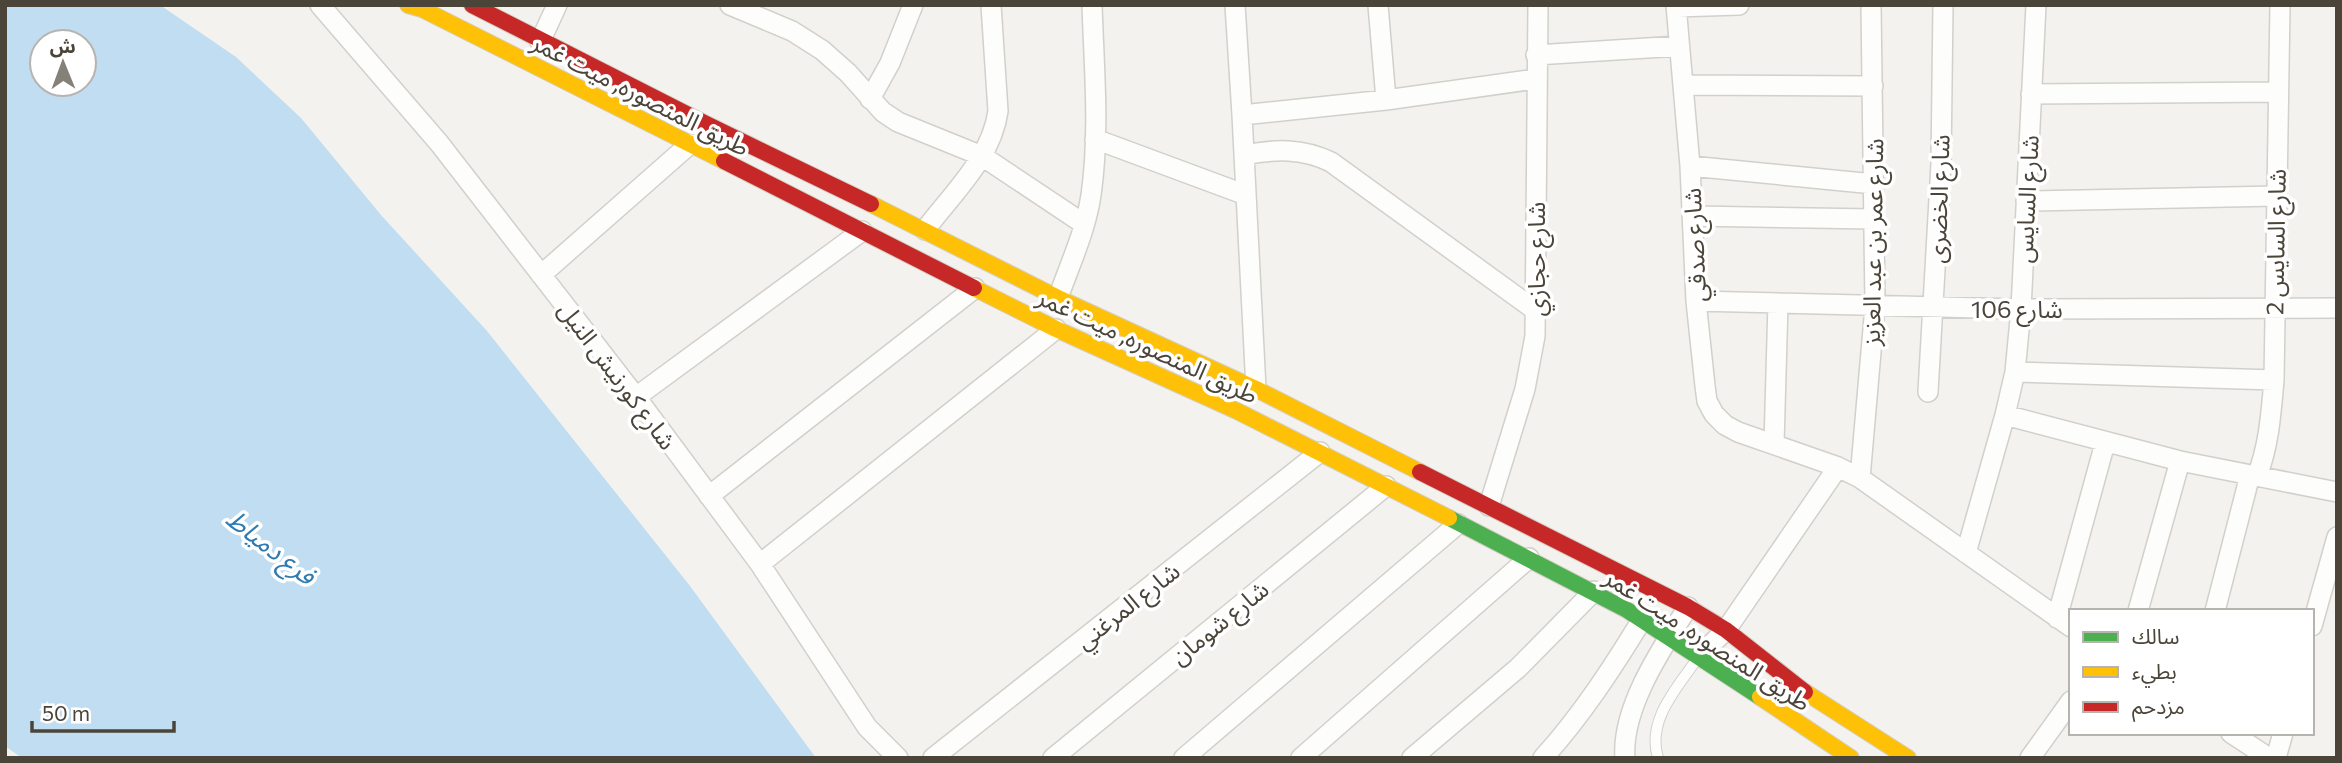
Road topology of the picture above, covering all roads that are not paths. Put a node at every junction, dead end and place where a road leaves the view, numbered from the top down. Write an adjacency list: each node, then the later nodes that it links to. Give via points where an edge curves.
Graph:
1 (320, 5): 44 (street, شارع كورنيش النيل, via 439,143)
2 (408, 5): 31 (main road, طريق المنصوره, ميت غمر)
3 (471, 5): 19 (main road, طريق المنصوره, ميت غمر)
4 (557, 5): 19 (street)
5 (730, 5): 18 (street)
6 (913, 5): 27 (street)
7 (991, 5): 33 (street, via 998,111)
8 (1092, 5): 30 (street)
9 (1235, 5): 29 (street)
10 (1378, 5): 28 (street)
11 (1538, 5): 21 (street, شارع حجازي)
12 (1739, 5): 17 (street)
13 (1871, 5): 24 (street, شارع عمر بن عبد العزيز)
14 (1942, 5): 50 (street, شارع الخضرى)
15 (2036, 5): 26 (street, شارع السايس)
16 (2280, 5): 25 (street, شارع السايس 2)
17 (1676, 6): 20 (street, شارع صدقي)
18 (751, 9): 27 (street, via 822,50)
19 (540, 42): 42 (main road, طريق المنصوره, ميت غمر)
20 (1679, 46): 21 (street); 23 (street, شارع صدقي)
21 (1536, 55): 22 (street, شارع حجازي)
22 (1535, 79): 28 (street); 54 (street, شارع حجازي)
23 (1684, 85): 24 (street); 34 (street, شارع صدقي)
24 (1872, 86): 35 (street, شارع عمر بن عبد العزيز)
25 (2277, 92): 26 (street); 37 (street, شارع السايس 2)
26 (2031, 94): 38 (street, شارع السايس)
27 (870, 99): 33 (street, via 898,122)
28 (1386, 100): 29 (street)
29 (1242, 115): 32 (street)
30 (1096, 139): 36 (street); 41 (street)
31 (690, 144): 43 (main road, طريق المنصوره, ميت غمر); 44 (street)
32 (1244, 155): 36 (street); 54 (street, via 1298,151 1331,162)
33 (982, 156): 41 (street); 42 (street)
34 (1690, 166): 35 (street); 39 (street, شارع صدقي)
35 (1874, 184): 40 (street, شارع عمر بن عبد العزيز)
36 (1246, 195): 58 (street)
37 (2276, 196): 38 (street); 51 (street, شارع السايس 2)
38 (2026, 201): 53 (street, شارع السايس)
39 (1693, 216): 40 (street); 47 (street, شارع صدقي)
40 (1874, 219): 49 (street, شارع عمر بن عبد العزيز)
41 (1084, 224): 46 (street)
42 (925, 230): 46 (main road, طريق المنصوره, ميت غمر)
43 (862, 231): 45 (main road, طريق المنصوره, ميت غمر); 60 (street)
44 (541, 275): 60 (street, شارع كورنيش النيل)
45 (975, 288): 55 (main road, طريق المنصوره, ميت غمر); 71 (street)
46 (1059, 298): 58 (main road, طريق المنصوره, ميت غمر)
47 (1696, 301): 48 (street, شارع 106); 63 (street, شارع صدقي, via 1707,401 1714,414 1738,432)
48 (1778, 303): 49 (street, شارع 106); 63 (street)
49 (1875, 306): 50 (street, شارع 106); 68 (street, شارع عمر بن عبد العزيز)
50 (1934, 308): 53 (street, شارع 106); 59 (street, شارع الخضرى)
51 (2275, 308): 52 (street, شارع 106); 53 (street, شارع 106); 57 (street, شارع السايس 2)
52 (2337, 308)
53 (2021, 309): 56 (street, شارع السايس)
54 (1535, 310): 72 (street, شارع حجازي, via 1525,389)
55 (1056, 329): 64 (main road, طريق المنصوره, ميت غمر); 77 (street)
56 (2015, 372): 57 (street); 61 (street, شارع السايس)
57 (2274, 380): 67 (street, شارع السايس 2, via 2265,455)
58 (1256, 389): 72 (main road, طريق المنصوره, ميت غمر)
59 (1928, 392)
60 (636, 397): 71 (street, شارع كورنيش النيل)
61 (2005, 415): 62 (street); 75 (street, شارع السايس)
62 (2105, 443): 65 (street); 84 (street)
63 (1774, 444): 66 (street, شارع صدقي)
64 (1320, 453): 69 (main road, طريق المنصوره, ميت غمر); 92 (street, شارع المرغني)
65 (2180, 461): 67 (street); 80 (street)
66 (1838, 467): 68 (street, شارع صدقي); 85 (street)
67 (2254, 476): 70 (street); 81 (street, شارع السايس 2)
68 (1860, 478): 75 (street, شارع صدقي)
69 (1386, 486): 73 (main road, طريق المنصوره, ميت غمر); 93 (street, شارع شومان)
70 (2337, 492)
71 (709, 496): 77 (street, شارع كورنيش النيل)
72 (1489, 506): 79 (main road, طريق المنصوره, ميت غمر)
73 (1458, 524): 76 (main road, طريق المنصوره, ميت غمر); 94 (street)
74 (2337, 537): 83 (street)
75 (1966, 553): 84 (street, شارع صدقي)
76 (1529, 558): 78 (main road, طريق المنصوره, ميت غمر); 95 (street)
77 (760, 564): 91 (street, شارع كورنيش النيل, via 867,727)
78 (1594, 591): 82 (main road, طريق المنصوره, ميت غمر); 96 (street, via 1518,668)
79 (1688, 607): 85 (main road, طريق المنصوره, ميت غمر); 86 (street)
80 (2139, 609)
81 (2216, 609)
82 (1643, 618): 86 (main road, طريق المنصوره, ميت غمر); 97 (street, via 1581,713)
83 (2314, 619)
84 (2064, 623)
85 (1726, 630): 87 (street); 101 (main road, طريق المنصوره, ميت غمر, via 1813,698)
86 (1670, 636): 87 (main road, طريق المنصوره, ميت غمر); 98 (street, via 1630,712)
87 (1699, 656): 99 (lane, via 1661,713 1655,737); 100 (main road, طريق المنصوره, ميت غمر)
88 (2069, 704): 102 (street)
89 (2234, 735): 103 (street)
90 (2282, 735): 104 (street)
91 (898, 758)
92 (933, 758)
93 (1053, 758)
94 (1184, 758)
95 (1301, 758)
96 (1412, 758)
97 (1544, 758)
98 (1625, 758)
99 (1658, 758)
100 (1851, 758)
101 (1908, 758)
102 (2030, 758)
103 (2269, 758)
104 (2276, 758)

